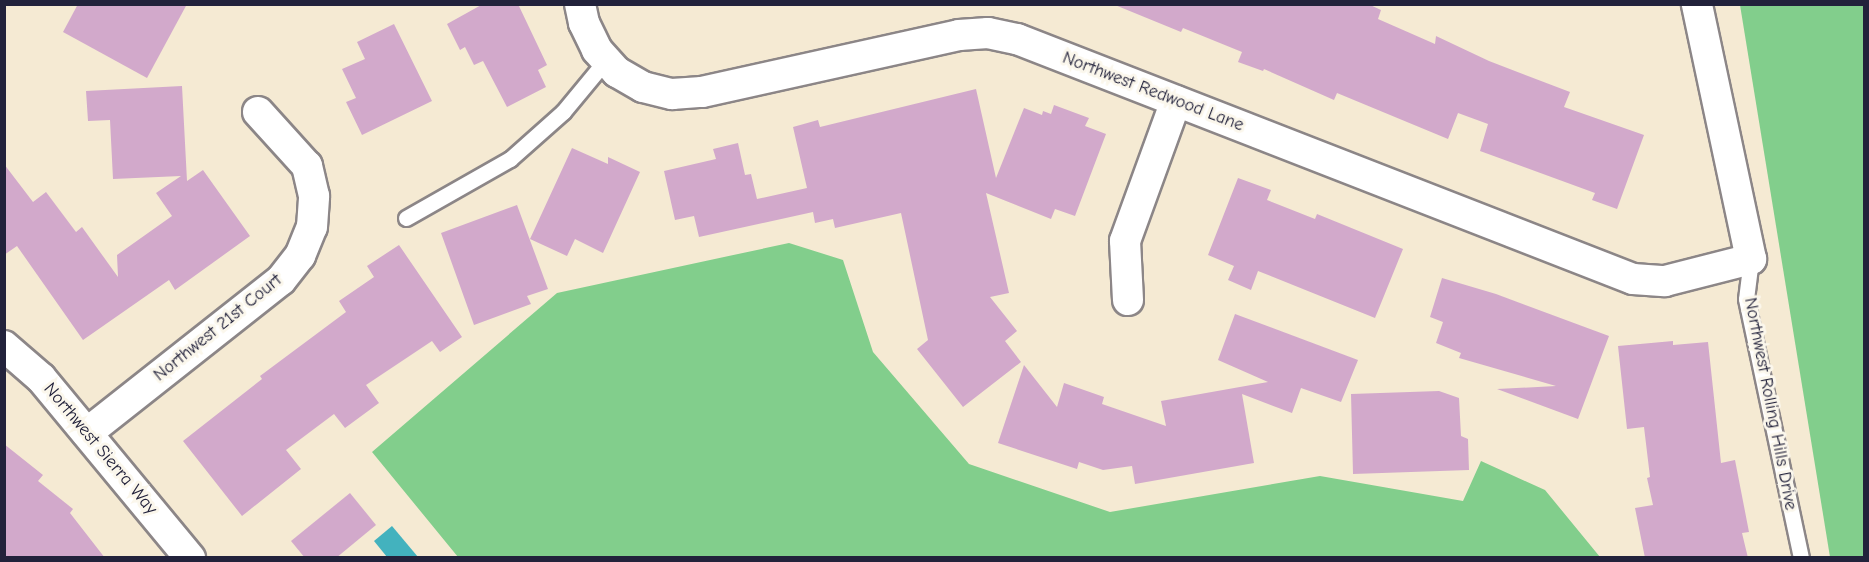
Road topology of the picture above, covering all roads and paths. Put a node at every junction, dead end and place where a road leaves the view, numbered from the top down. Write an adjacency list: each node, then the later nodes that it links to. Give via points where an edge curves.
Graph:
1 (580, 4): 3 (street, Northwest Redwood Lane, via 584,23)
2 (1697, 4): 7 (street, Northwest Rolling Hills Drive)
3 (606, 60): 4 (street, Northwest Redwood Lane, via 617,72 643,87 672,94 702,92 958,35 988,33 1017,39); 6 (lane, via 563,112 510,159)
4 (1176, 101): 7 (street, Northwest Redwood Lane, via 1633,279 1665,281); 8 (street, via 1125,242)
5 (258, 112): 10 (street, Northwest 21st Court, via 307,166 314,196 312,227 300,256 281,280)
6 (406, 218)
7 (1751, 259): 12 (lane, Northwest Rolling Hills Drive, via 1746,299)
8 (1128, 300)
9 (4, 346): 10 (street, Northwest Sierra Way, via 41,378)
10 (87, 433): 11 (street, Northwest Sierra Way)
11 (190, 558)
12 (1801, 558)

